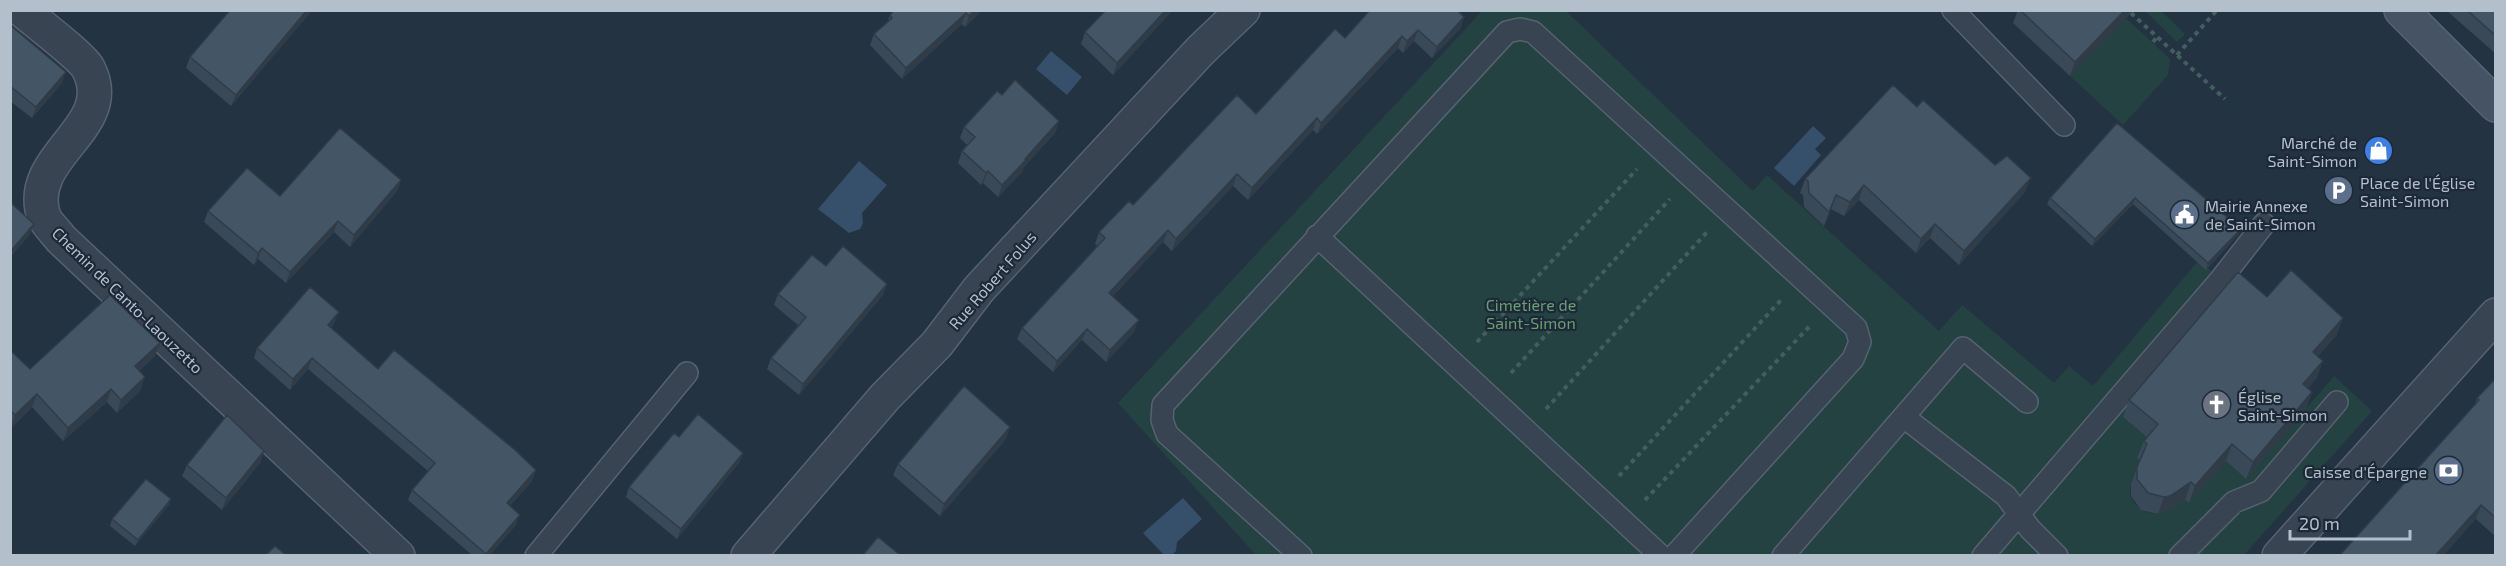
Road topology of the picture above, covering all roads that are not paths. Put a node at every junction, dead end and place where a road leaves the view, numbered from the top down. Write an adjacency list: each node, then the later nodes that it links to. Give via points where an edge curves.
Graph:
1 (22, 10): 15 (street, Chemin de Canto-Laouzetto, via 87,66 95,84 95,103 88,118 48,170 41,194 44,218 61,239)
2 (1243, 10): 17 (street, Rue Robert Folus, via 1201,50 979,289 937,344 885,397)
3 (1953, 10): 6 (lane)
4 (2401, 10): 5 (street)
5 (2495, 103)
6 (2064, 125)
7 (2264, 224): 14 (lane)
8 (1317, 236): 18 (lane, via 1163,405 1162,420 1167,434); 19 (lane); 20 (lane, via 1507,32 1533,32 1856,328 1860,342 1853,359)
9 (2496, 315): 25 (street)
10 (687, 373): 16 (lane)
11 (2027, 402): 13 (lane, via 1963,348)
12 (2337, 402): 24 (lane, via 2261,491 2234,502)
13 (1904, 417): 14 (lane, via 2006,496); 21 (lane)
14 (2020, 513): 22 (lane); 23 (lane, via 2030,529)
15 (398, 555)
16 (536, 555)
17 (748, 555)
18 (1301, 555)
19 (1661, 555)
20 (1674, 555)
21 (1783, 555)
22 (1983, 555)
23 (2057, 555)
24 (2180, 555)
25 (2279, 555)

